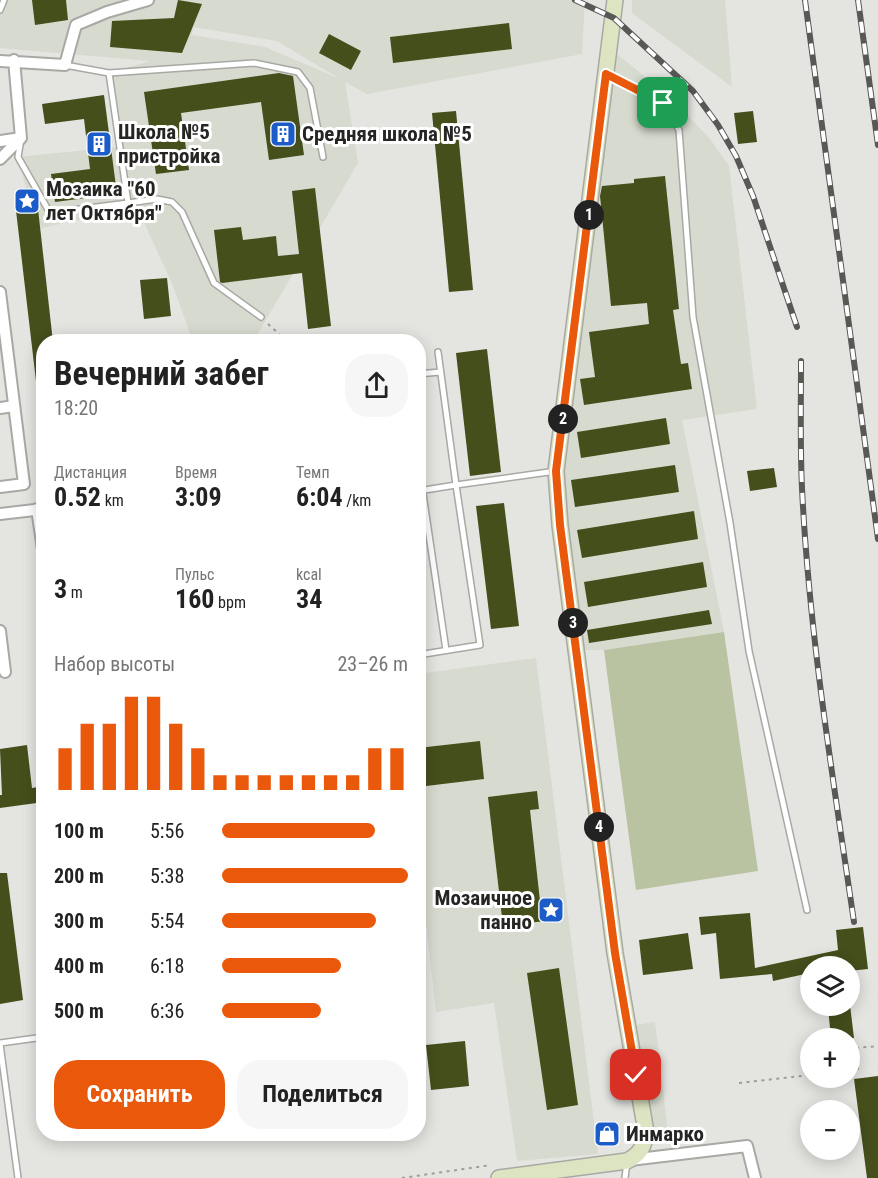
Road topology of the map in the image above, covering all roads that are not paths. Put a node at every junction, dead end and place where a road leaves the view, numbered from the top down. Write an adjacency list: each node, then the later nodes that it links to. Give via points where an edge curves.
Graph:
1 (4, 0): 4 (lane)
2 (148, 0): 7 (street, via 76,25)
3 (615, 0): 9 (main road)
4 (0, 10)
5 (14, 60): 6 (street); 7 (street); 10 (street)
6 (0, 61)
7 (65, 65): 8 (lane)
8 (109, 72): 12 (lane, via 254,63 298,72 310,88); 14 (lane)
9 (606, 74): 22 (main road); 33 (lane, via 663,103 680,130 693,317 749,651)
10 (21, 138): 11 (street); 13 (street); 14 (lane, via 18,158 50,213)
11 (0, 141)
12 (323, 157)
13 (0, 159)
14 (128, 202): 16 (lane, via 172,202 182,212 214,283)
15 (0, 292): 20 (street)
16 (261, 317)
17 (438, 352): 18 (lane)
18 (440, 372): 19 (lane); 23 (lane)
19 (426, 373)
20 (14, 406): 21 (street); 24 (street, via 24,484)
21 (0, 408)
22 (556, 471): 23 (lane); 36 (main road, via 615,953 645,1132 638,1155)
23 (456, 485): 25 (lane); 30 (lane, via 480,645)
24 (0, 487)
25 (426, 490)
26 (36, 510): 27 (street)
27 (0, 514)
28 (426, 523): 30 (lane)
29 (0, 631): 32 (street)
30 (446, 650): 31 (lane)
31 (426, 654)
32 (5, 672)
33 (807, 910)
34 (36, 1038): 35 (lane)
35 (0, 1043): 37 (lane)
36 (627, 1161): 38 (main road); 39 (lane); 40 (street, via 747,1146)
37 (18, 1178)
38 (499, 1178)
39 (625, 1178)
40 (755, 1178)

